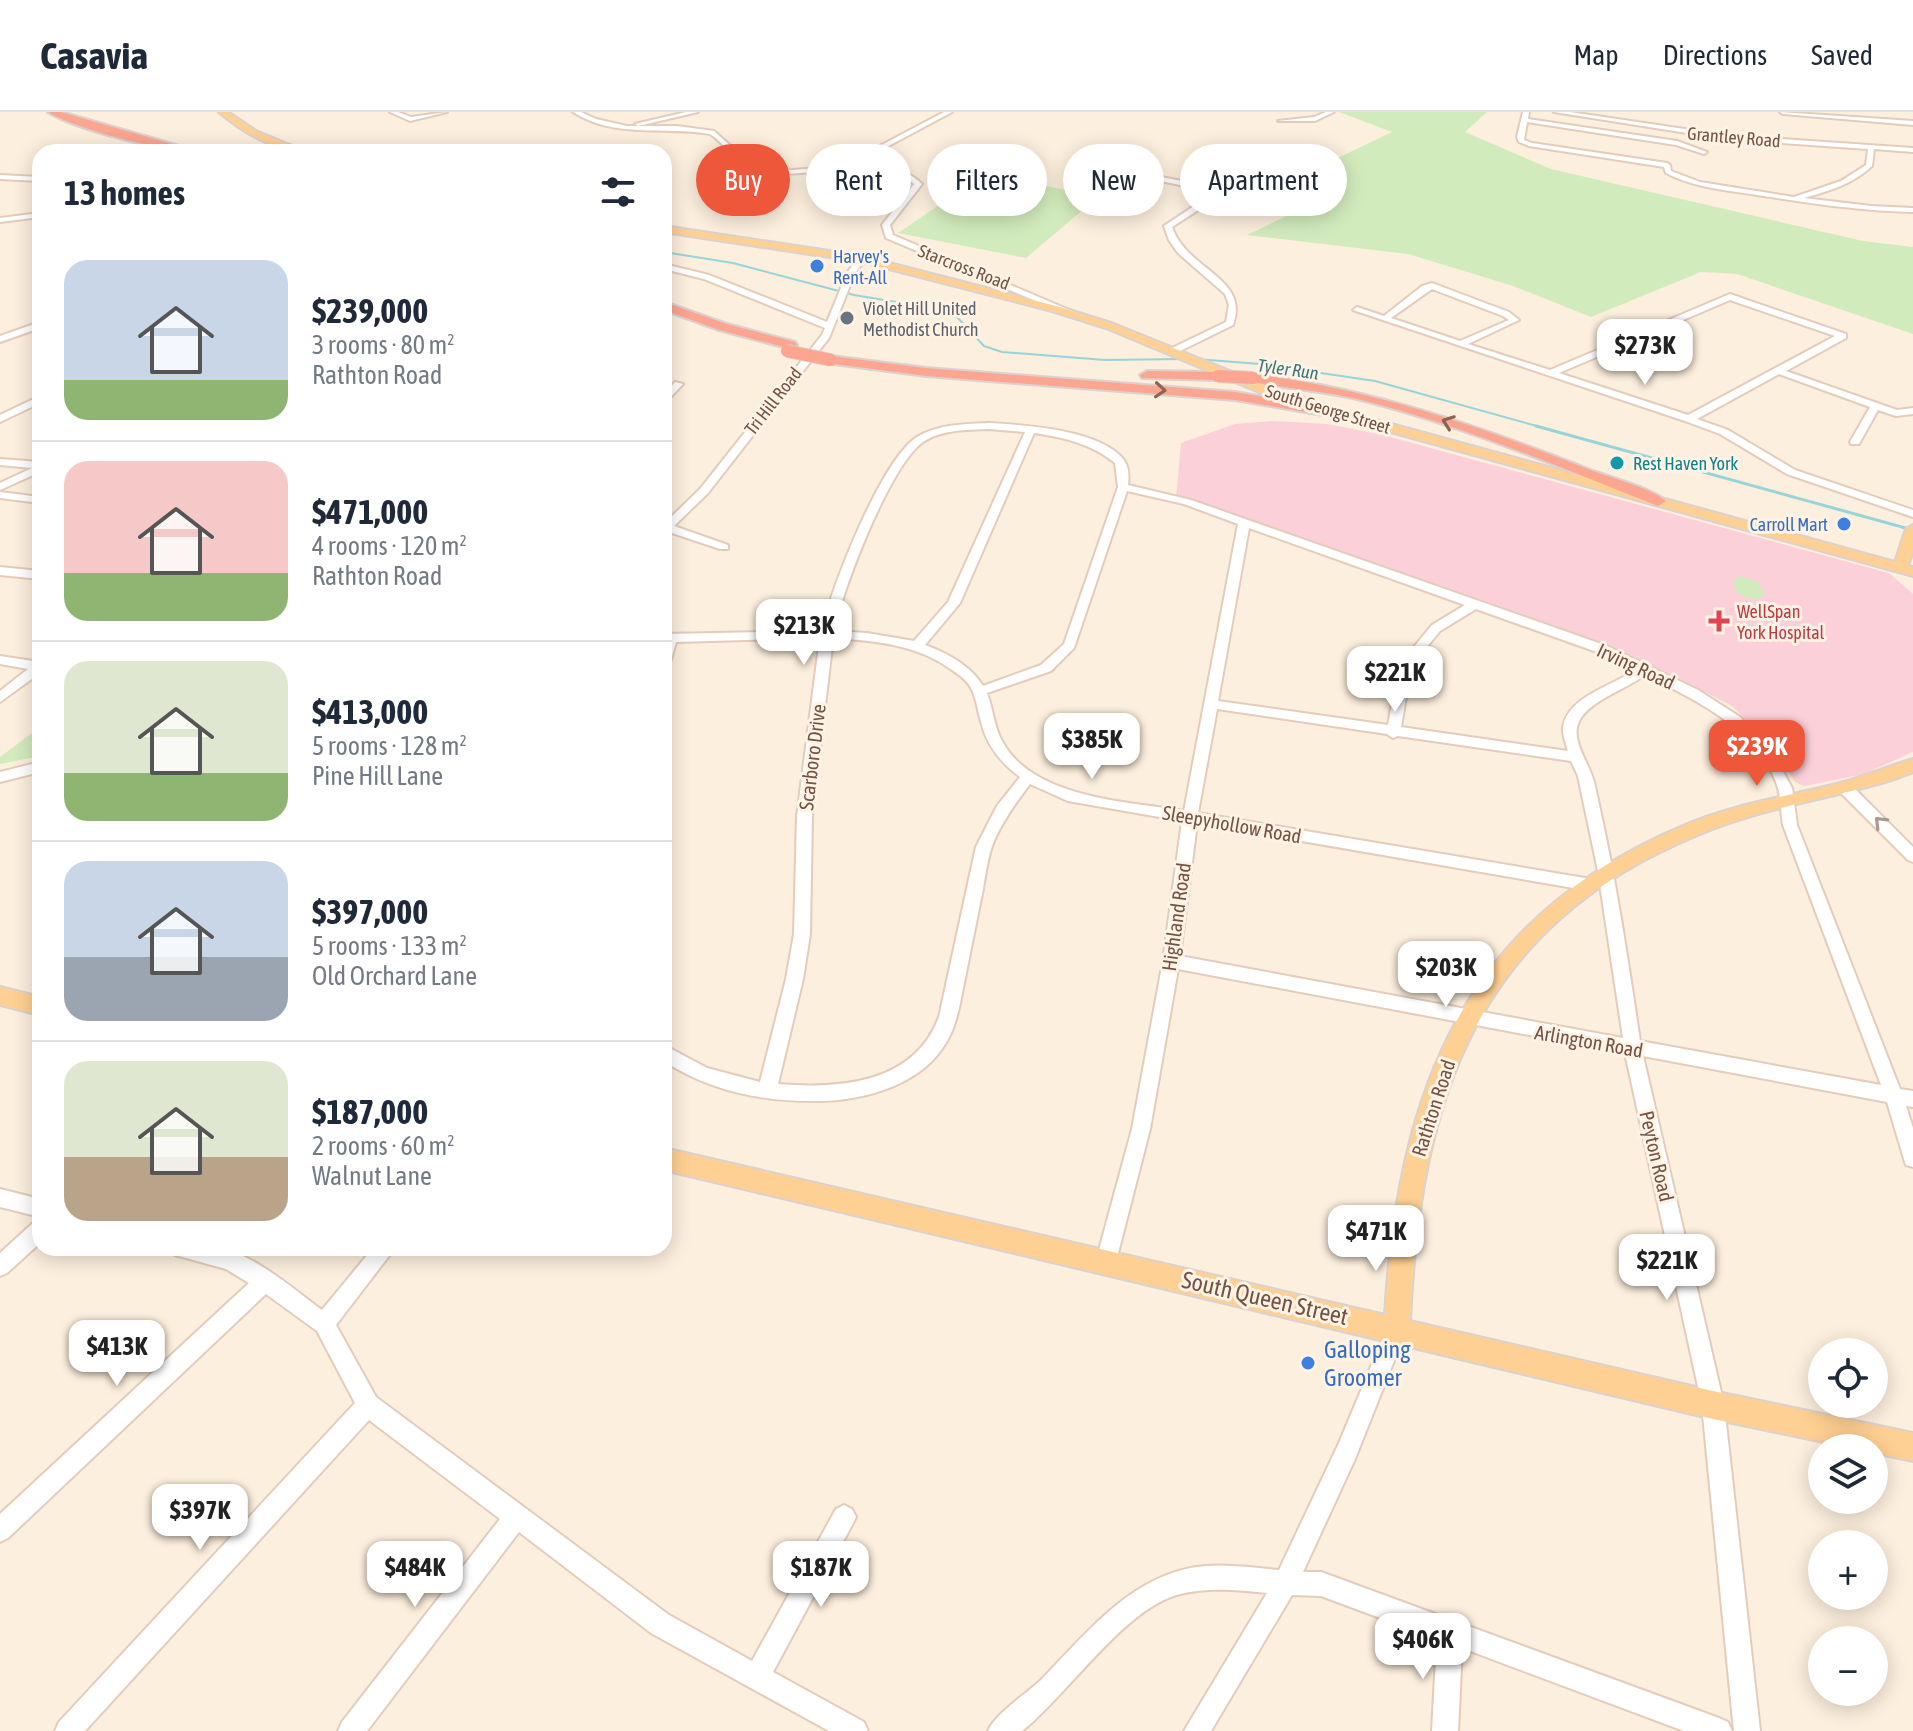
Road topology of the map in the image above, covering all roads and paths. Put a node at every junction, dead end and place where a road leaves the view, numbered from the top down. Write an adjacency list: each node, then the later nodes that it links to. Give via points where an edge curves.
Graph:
1 (37, 112): 16 (highway)
2 (52, 112): 17 (highway)
3 (223, 112): 18 (main road, via 253,133)
4 (393, 112): 5 (street, via 414,119)
5 (444, 112)
6 (695, 112): 15 (street)
7 (949, 112): 19 (street)
8 (1331, 112): 13 (street, via 1315,119)
9 (1557, 112): 20 (street, Grantley Road, via 1725,137)
10 (1783, 112): 14 (street)
11 (577, 113): 15 (street, Starcross Road)
12 (1525, 116): 22 (street, via 1520,137 1531,145); 22 (street, via 1704,152)
13 (1281, 121)
14 (1913, 123)
15 (615, 128): 23 (street, Starcross Road, via 712,132 748,166)
16 (141, 144)
17 (162, 144)
18 (282, 144)
19 (888, 144)
20 (1871, 148): 21 (street, Grantley Road); 29 (street, via 1869,166 1850,181)
21 (1913, 150)
22 (1667, 165): 29 (street, via 1668,172 1687,183)
23 (806, 171)
24 (0, 177): 26 (street)
25 (911, 177): 28 (street, Starcross Road, via 918,184)
26 (32, 179)
27 (1164, 180): 49 (street, via 1205,192 1200,205 1168,226 1169,233 1188,261 1233,303 1230,323)
28 (911, 193)
29 (1792, 199): 30 (street, via 1843,208)
30 (1913, 210)
31 (32, 216): 33 (street)
32 (893, 216): 39 (street, Starcross Road, via 886,225 889,236)
33 (0, 220)
34 (672, 230): 35 (main road, South George Street)
35 (862, 259): 39 (main road, South George Street); 44 (street, Tri Hill Road, via 851,273)
36 (672, 269): 44 (street)
37 (672, 309): 48 (highway)
38 (1357, 310): 41 (street)
39 (1077, 315): 49 (main road, South George Street)
40 (672, 317): 48 (highway, via 727,336)
41 (1385, 319): 47 (street); 47 (street, via 1432,286 1515,320)
42 (0, 327): 45 (street)
43 (32, 327): 45 (street)
44 (831, 327): 70 (street, Tri Hill Road, via 704,491)
45 (19, 331): 46 (street)
46 (0, 339)
47 (1460, 344): 52 (street)
48 (789, 348): 50 (highway, bridge)
49 (1173, 351): 56 (main road, South George Street)
50 (833, 357): 56 (highway, one-way to 56, via 926,372 1235,396); 68 (highway, one-way to 50, bridge, via 1394,403 1311,385 1218,376 977,370)
51 (1778, 371): 52 (street, via 1843,336 1730,297); 54 (street); 58 (street)
52 (1550, 374): 58 (street)
53 (32, 403): 57 (street)
54 (1875, 406): 55 (street, via 1896,413); 60 (street)
55 (1913, 411)
56 (1340, 414): 68 (main road, South George Street)
57 (0, 419)
58 (1689, 419): 69 (street, via 1724,432 1791,472)
59 (1030, 431): 65 (street, Scarboro Drive, via 1084,440 1118,460); 80 (street, Scarboro Drive, via 960,428 932,433 912,447 850,559); 82 (street, via 954,603)
60 (1855, 442)
61 (0, 462): 62 (street)
62 (32, 466)
63 (32, 471): 64 (street)
64 (0, 487)
65 (1123, 487): 71 (street, Irving Road); 87 (street, via 1070,645 1046,668)
66 (0, 495): 67 (street)
67 (32, 499)
68 (1658, 501): 75 (main road, South George Street)
69 (1913, 514)
70 (672, 523)
71 (1244, 523): 79 (street, Irving Road); 89 (street, Highland Road)
72 (1912, 530): 75 (main road)
73 (672, 531): 74 (street)
74 (724, 547)
75 (1909, 570): 78 (main road)
76 (0, 571): 77 (street)
77 (32, 574)
78 (1913, 581)
79 (1475, 604): 85 (street, Irving Road, via 1602,649); 90 (street, via 1436,628 1405,665)
80 (827, 637): 81 (street); 82 (street, via 874,636); 108 (street, Scarboro Drive, via 803,835 804,915)
81 (672, 638)
82 (918, 645): 87 (street, via 949,659)
83 (0, 660): 84 (street)
84 (32, 666)
85 (1644, 670): 91 (street, Peyton Road, via 1575,714 1569,728); 97 (street, Irving Road, via 1693,693 1754,736 1785,788)
86 (32, 673): 88 (street)
87 (981, 691): 95 (street, Sleepyhollow Road, via 991,735)
88 (0, 698)
89 (1210, 704): 90 (street); 98 (street, Highland Road)
90 (1393, 733): 91 (street)
91 (1576, 757): 100 (street, Peyton Road)
92 (1913, 765): 96 (main road, Rathton Road)
93 (32, 769): 94 (street)
94 (0, 777)
95 (1028, 777): 98 (street, Sleepyhollow Road, via 1068,796); 108 (street, via 1002,810 984,847 939,1040 916,1066 876,1086 809,1094)
96 (1846, 789): 97 (main road, Rathton Road); 99 (street, one-way to 96)
97 (1787, 802): 100 (main road, Rathton Road, via 1696,828); 109 (street, Irving Road, via 1790,825)
98 (1190, 817): 101 (street, Sleepyhollow Road); 102 (street, Highland Road)
99 (1913, 856)
100 (1606, 871): 101 (main road, Rathton Road); 106 (street, Peyton Road)
101 (1585, 884): 105 (main road, Rathton Road, via 1537,923 1496,971)
102 (1171, 961): 105 (street, Arlington Road); 118 (street, Highland Road, via 1141,1129)
103 (0, 996): 104 (main road)
104 (32, 1004)
105 (1467, 1017): 106 (street, Arlington Road); 122 (main road, Rathton Road, via 1441,1072 1414,1167 1404,1221)
106 (1633, 1049): 109 (street, Arlington Road); 124 (street, Peyton Road)
107 (672, 1057): 108 (street, via 703,1075)
108 (767, 1090)
109 (1894, 1096): 110 (street, Arlington Road); 111 (street, Irving Road)
110 (1913, 1099)
111 (1913, 1159)
112 (672, 1161): 118 (main road, South Queen Street)
113 (0, 1198): 114 (street)
114 (32, 1206)
115 (32, 1237): 119 (street)
116 (212, 1256): 120 (street)
117 (379, 1256): 121 (street)
118 (1106, 1261): 122 (main road, South Queen Street)
119 (0, 1266)
120 (265, 1281): 121 (street); 128 (street)
121 (324, 1324): 123 (street)
122 (1397, 1328): 124 (main road, South Queen Street); 129 (street, Rathton Road)
123 (368, 1405): 126 (street); 132 (street)
124 (1713, 1405): 125 (main road, South Queen Street); 139 (street, Peyton Road)
125 (1913, 1447)
126 (517, 1516): 131 (street, via 660,1624); 133 (street)
127 (844, 1517): 131 (street)
128 (0, 1530)
129 (1285, 1585): 130 (street, via 1321,1584); 135 (street, via 1202,1577 1151,1592 1026,1715); 136 (street, Rathton Road)
130 (1450, 1634): 137 (street); 138 (street)
131 (756, 1678): 134 (street)
132 (68, 1731)
133 (351, 1731)
134 (855, 1731)
135 (1001, 1731)
136 (1197, 1731)
137 (1445, 1731)
138 (1719, 1731)
139 (1747, 1731)

